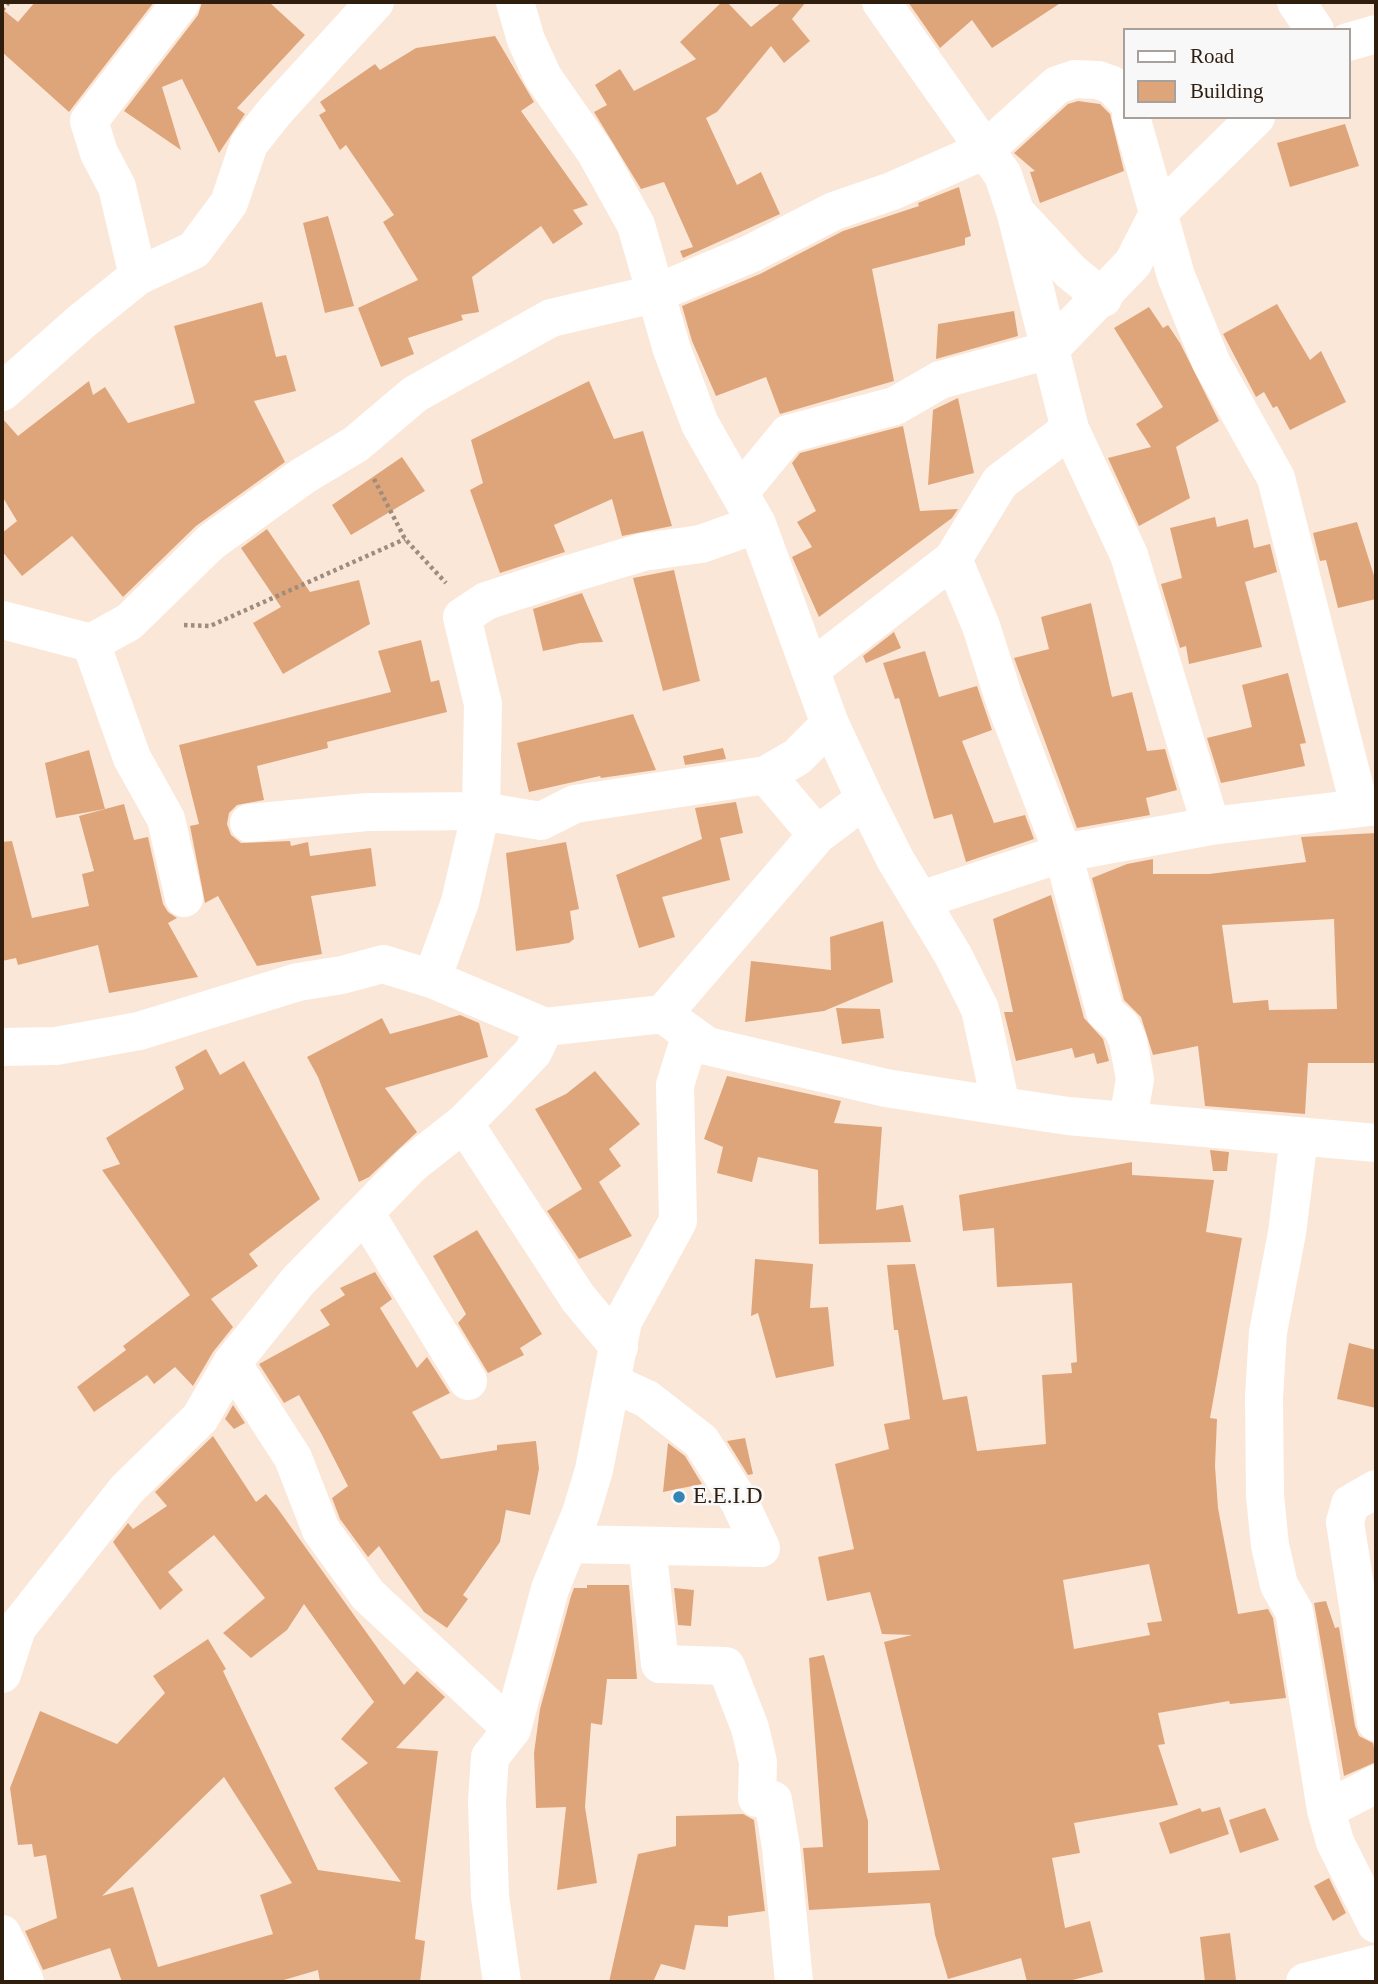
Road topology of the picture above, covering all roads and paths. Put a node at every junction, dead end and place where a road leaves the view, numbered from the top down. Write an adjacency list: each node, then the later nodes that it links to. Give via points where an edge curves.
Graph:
1 (9, 2): 7 (path)
2 (181, 2): 17 (street, via 89,121 117,187)
3 (375, 2): 17 (street, via 249,144 229,203 194,250)
4 (515, 2): 18 (street, via 543,77 627,206)
5 (881, 2): 14 (street)
6 (1296, 2): 8 (street)
7 (2, 10)
8 (1314, 28)
9 (1376, 34): 10 (street)
10 (1350, 41)
11 (1122, 96): 14 (street, via 1112,85 1098,80 1076,79 1057,85)
12 (1131, 119): 15 (street)
13 (1254, 119): 15 (street)
14 (985, 150): 16 (street, via 1003,175); 18 (street, via 834,211 750,254)
15 (1159, 212): 19 (street, via 1133,263); 35 (street, via 1176,276 1211,362 1276,478)
16 (1016, 214): 19 (street, via 1071,272); 20 (street)
17 (138, 276): 21 (street)
18 (654, 294): 23 (street, via 551,318 415,394); 24 (street, via 701,424)
19 (1103, 298): 20 (street)
20 (1049, 350): 22 (street); 24 (street, via 940,380 895,406 788,434)
21 (2, 392)
22 (1070, 429): 26 (street, via 1000,482); 38 (street, via 1129,555)
23 (356, 444): 25 (path); 29 (street, via 211,542)
24 (749, 508): 27 (street, via 701,544 643,552 566,575 486,601); 31 (street)
25 (405, 539): 27 (path, via 443,578); 29 (path, via 210,626)
26 (953, 559): 31 (street); 40 (street)
27 (461, 617): 36 (street, via 482,704)
28 (2, 620): 30 (street)
29 (129, 622): 30 (street)
30 (91, 643): 41 (street, via 132,758 166,819)
31 (810, 670): 32 (street)
32 (830, 724): 33 (street, via 797,757); 34 (street)
33 (766, 775): 36 (street, via 575,804 541,821); 39 (street)
34 (865, 799): 39 (street); 42 (street)
35 (1368, 806): 38 (street)
36 (481, 811): 37 (street, via 367,812); 43 (street, via 460,902)
37 (248, 822)
38 (1211, 825): 40 (street)
39 (817, 835): 44 (street)
40 (1063, 853): 42 (street); 48 (street, via 1105,1012 1121,1026 1128,1041 1135,1079)
41 (184, 898)
42 (921, 900): 47 (street, via 980,1009)
43 (432, 979): 45 (street); 46 (street, via 383,964 298,982 139,1031 56,1046)
44 (677, 1024): 45 (street); 47 (street, via 707,1046 886,1088); 54 (street, via 678,1221 623,1321)
45 (545, 1027): 49 (street, via 533,1052)
46 (2, 1047)
47 (1001, 1106): 48 (street)
48 (1128, 1119): 50 (street)
49 (464, 1123): 52 (street, via 412,1164); 54 (street, via 579,1298)
50 (1299, 1137): 51 (street); 64 (street, via 1268,1332 1262,1458 1270,1545 1279,1585 1294,1611)
51 (1376, 1143)
52 (365, 1213): 53 (street, via 298,1282); 55 (street)
53 (232, 1363): 60 (street, via 200,1418 127,1489 16,1628); 62 (street, via 293,1458 321,1530 368,1595)
54 (616, 1365): 57 (street, via 594,1470); 58 (street, via 647,1399 701,1441 739,1501 761,1548)
55 (468, 1381)
56 (1376, 1489): 59 (street, via 1350,1504 1345,1522)
57 (568, 1544): 58 (street); 62 (street, via 550,1589)
58 (647, 1546): 70 (street, via 660,1664 726,1666 750,1728 758,1762 757,1798 773,1800)
59 (1367, 1618): 61 (street)
60 (2, 1674)
61 (1376, 1722)
62 (512, 1728): 69 (street, via 490,1757 487,1801 490,1897)
63 (1376, 1784): 64 (street)
64 (1326, 1810): 65 (street, via 1335,1842)
65 (1376, 1924)
66 (2, 1934): 68 (street)
67 (1376, 1964): 71 (street)
68 (25, 1982)
69 (502, 1982)
70 (794, 1982)
71 (1305, 1982)

